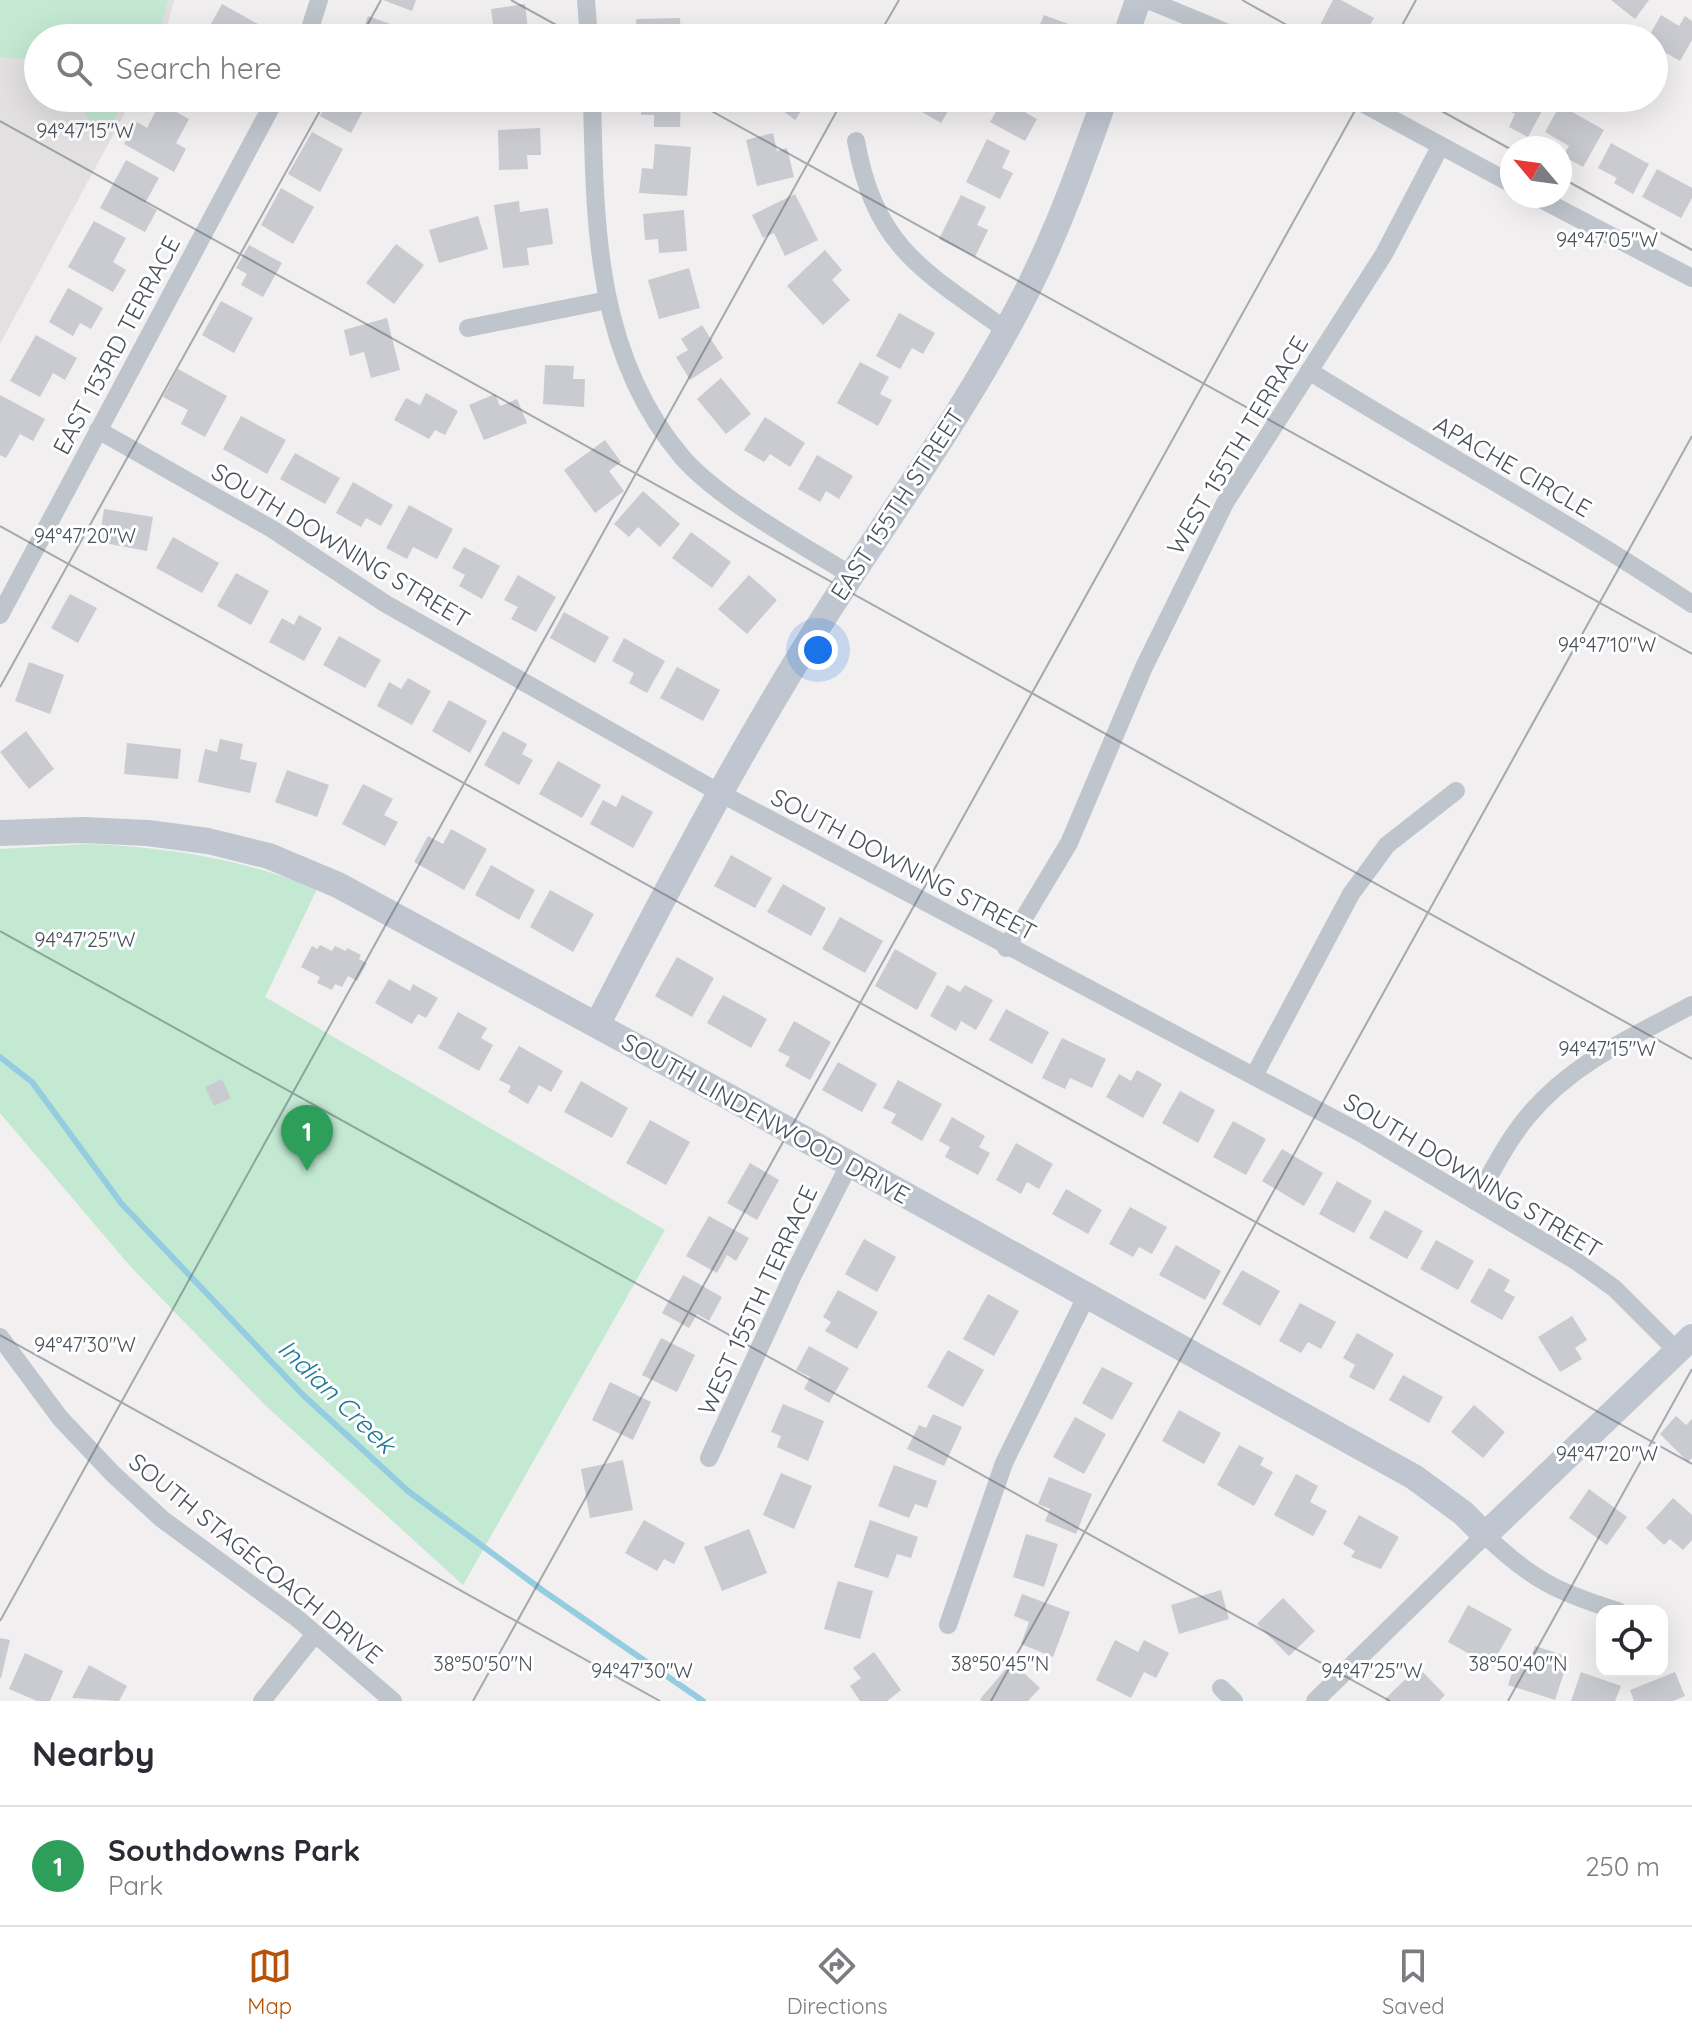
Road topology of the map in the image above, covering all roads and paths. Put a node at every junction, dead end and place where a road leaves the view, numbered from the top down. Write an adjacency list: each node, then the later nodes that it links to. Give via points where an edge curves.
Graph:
1 (319, 0): 5 (street)
2 (586, 0): 6 (street)
3 (1138, 0): 7 (street)
4 (1148, 0): 8 (street)
5 (311, 24)
6 (588, 24)
7 (1130, 24)
8 (1206, 24)
9 (268, 112): 22 (street, EAST 153RD TERRACE)
10 (592, 112): 18 (street, via 595,228)
11 (1100, 112): 20 (street, EAST 155TH STREET, via 1071,197)
12 (1378, 112): 14 (street)
13 (856, 141): 20 (street, via 863,181 889,235 920,269)
14 (1440, 147): 15 (street); 21 (street, WEST 155TH TERRACE, via 1384,254)
15 (1500, 178)
16 (1558, 208): 17 (street)
17 (1692, 278)
18 (608, 300): 19 (street); 23 (street, via 631,375 684,458 741,505)
19 (468, 328)
20 (1005, 329): 23 (street, EAST 155TH STREET)
21 (1309, 371): 24 (street, APACHE CIRCLE); 29 (street, WEST 155TH TERRACE, via 1225,503 1183,581 1069,843)
22 (98, 430): 25 (street, EAST 153RD TERRACE); 27 (street, SOUTH DOWNING STREET, via 272,529 386,604)
23 (852, 576): 27 (street, EAST 155TH STREET)
24 (1692, 604)
25 (0, 615)
26 (1456, 791): 32 (street, via 1387,845 1351,894)
27 (720, 793): 29 (street, SOUTH DOWNING STREET); 31 (street, EAST 155TH STREET)
28 (0, 833): 31 (street, SOUTH LINDENWOOD DRIVE, via 148,833 269,856 338,885)
29 (1006, 948): 32 (street, SOUTH DOWNING STREET)
30 (1692, 1005): 34 (street, via 1599,1054 1554,1088 1517,1131)
31 (597, 1025): 33 (street, SOUTH LINDENWOOD DRIVE)
32 (1254, 1076): 34 (street, SOUTH DOWNING STREET)
33 (850, 1163): 35 (street, SOUTH LINDENWOOD DRIVE); 38 (street, WEST 155TH TERRACE)
34 (1475, 1201): 37 (street, SOUTH DOWNING STREET, via 1576,1261)
35 (1087, 1295): 39 (street, SOUTH LINDENWOOD DRIVE, via 1414,1477); 41 (street, via 1004,1463)
36 (0, 1337): 42 (street, SOUTH STAGECOACH DRIVE, via 60,1418 113,1474 162,1519)
37 (1685, 1344): 39 (street)
38 (709, 1458)
39 (1485, 1535): 40 (street, SOUTH LINDENWOOD DRIVE, via 1558,1592); 45 (street)
40 (1599, 1605)
41 (948, 1625)
42 (315, 1634): 43 (street); 44 (street, SOUTH STAGECOACH DRIVE)
43 (262, 1701)
44 (393, 1701)
45 (1315, 1701)

